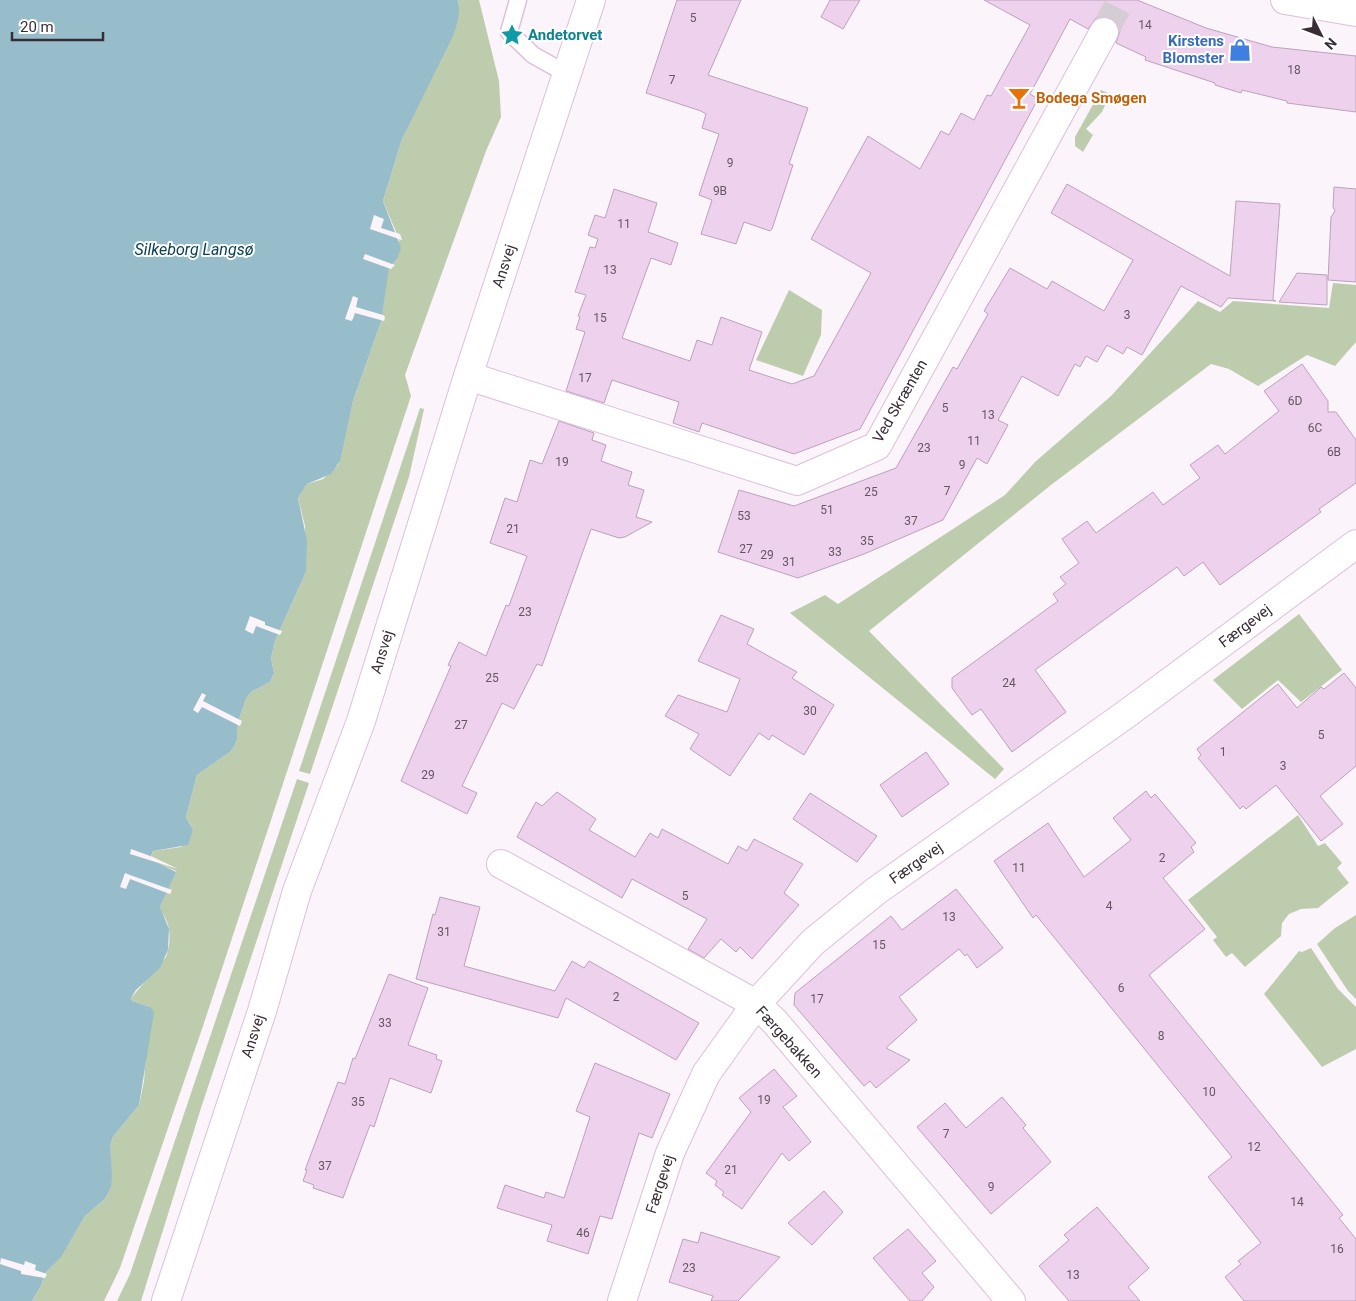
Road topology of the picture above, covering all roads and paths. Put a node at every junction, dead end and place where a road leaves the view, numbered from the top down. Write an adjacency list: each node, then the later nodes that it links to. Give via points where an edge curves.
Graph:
1 (518, 0): 6 (lane, via 509,32 532,55)
2 (591, 0): 6 (street, Ansvej)
3 (1285, 0): 4 (street)
4 (1356, 12)
5 (1104, 32): 7 (street, Ved Skrænten, via 877,446 797,481)
6 (567, 74): 7 (street, Ansvej)
7 (468, 376): 11 (street, Ansvej, via 364,712 297,891 262,1011)
8 (1356, 544): 10 (street, Færgevej, via 1125,715 876,891 813,942)
9 (501, 864): 10 (street, Færgebakken)
10 (756, 1004): 12 (street, Færgevej, via 706,1074 670,1153); 13 (street, Færgebakken)
11 (166, 1301)
12 (622, 1301)
13 (1011, 1301)

